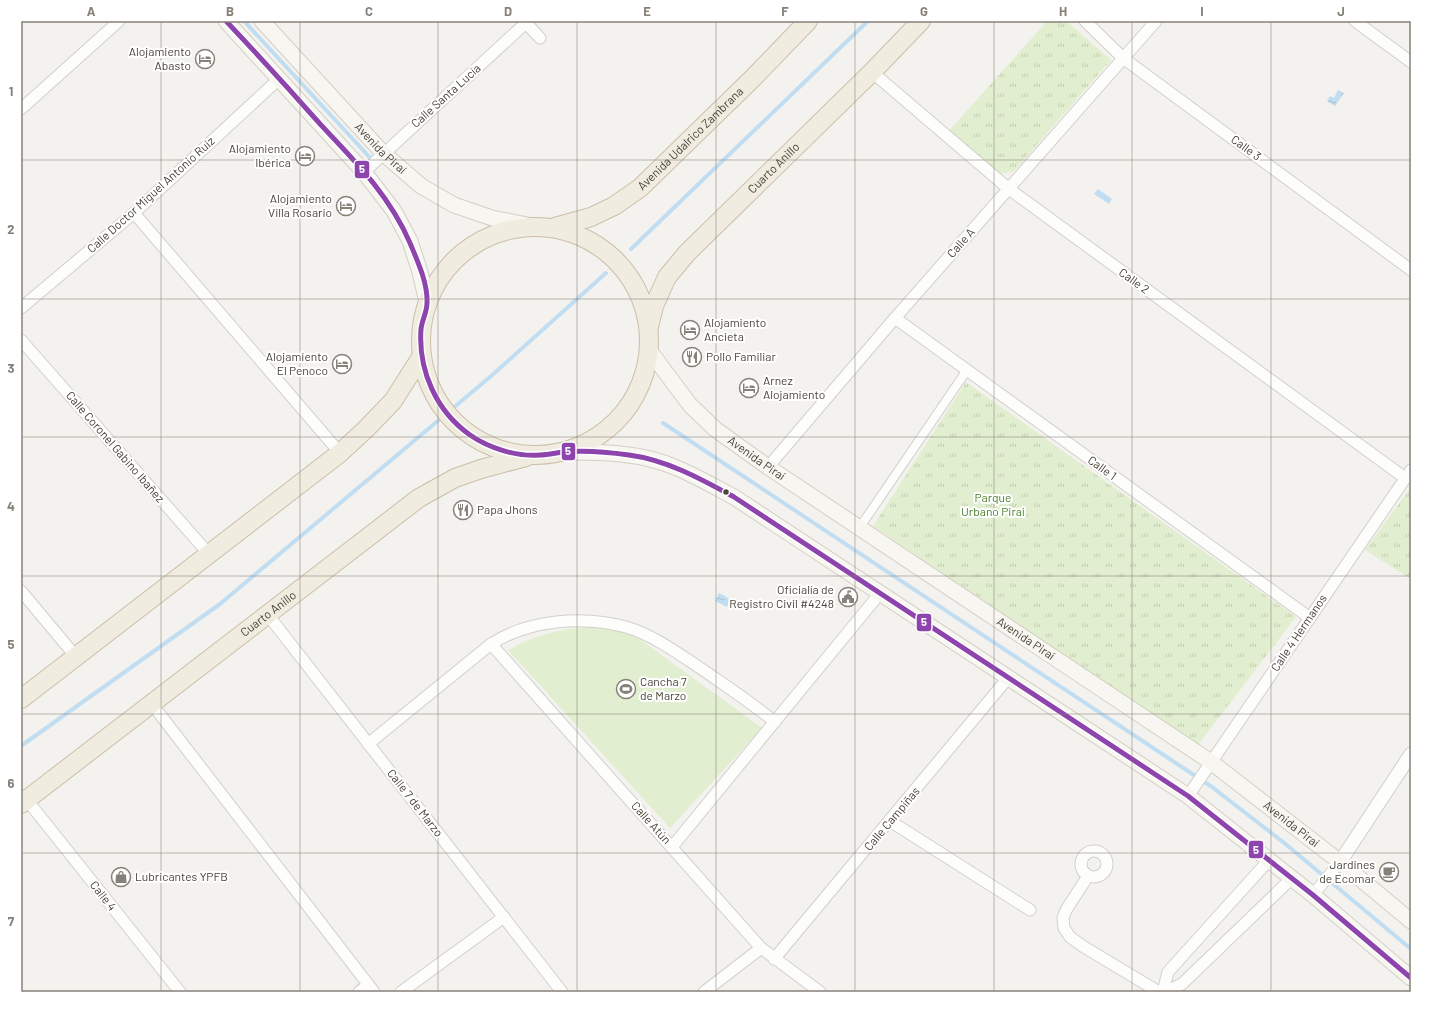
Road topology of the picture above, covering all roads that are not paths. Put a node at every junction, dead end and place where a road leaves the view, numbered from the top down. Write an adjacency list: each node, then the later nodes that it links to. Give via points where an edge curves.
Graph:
1 (119, 21): 15 (street)
2 (226, 21): 14 (main road)
3 (808, 21): 21 (highway, Avenida Udalrico Zambrana, via 640,188 614,206 591,217)
4 (921, 21): 13 (highway, Cuarto Anillo)
5 (1084, 21): 11 (street, Calle 3)
6 (1156, 21): 11 (street, Calle A)
7 (1355, 21): 12 (street)
8 (266, 22): 16 (main road, Avenida Piraí)
9 (527, 22): 10 (street); 16 (street, Calle Santa Lucía)
10 (540, 38)
11 (1123, 58): 18 (street, Calle A); 22 (street, Calle 3)
12 (1411, 62)
13 (872, 72): 18 (street, Calle 2); 26 (highway, Cuarto Anillo, via 687,253 667,277 654,306)
14 (280, 78): 17 (main road); 19 (street, Calle Doctor Miguel Antonio Ruiz)
15 (21, 109)
16 (382, 154): 17 (street, Calle Santa Lucía); 20 (main road, Avenida Piraí, via 421,186 454,205 492,218)
17 (366, 170): 23 (main road, via 394,211 410,241)
18 (1008, 189): 25 (street, Calle A); 35 (street, Calle 2)
19 (134, 213): 24 (street, Calle Doctor Miguel Antonio Ruiz); 32 (street)
20 (532, 226): 21 (highway); 23 (highway, via 505,230 473,244 457,256 439,278)
21 (554, 227): 26 (highway, via 573,232 596,244 617,261 632,282 643,305)
22 (1411, 270)
23 (427, 302): 29 (highway, via 420,329)
24 (21, 308)
25 (895, 318): 30 (street, Calle 1); 34 (street, Calle A)
26 (648, 329): 28 (highway)
27 (21, 340): 37 (street, Calle Coronel Gabino Ibañez)
28 (649, 350): 31 (highway, via 636,395 622,415 605,431 585,444); 34 (main road, Avenida Piraí, via 690,405 715,429)
29 (421, 357): 32 (highway, via 393,401); 33 (highway, via 431,388 447,414 468,433 487,445)
30 (967, 370): 36 (street); 41 (street, Calle 1)
31 (563, 452): 33 (highway); 39 (main road, via 638,456 676,467 734,497)
32 (340, 453): 37 (highway)
33 (532, 456): 40 (highway, Cuarto Anillo, via 455,478 419,498)
34 (768, 467): 36 (main road, Avenida Piraí)
35 (1408, 474): 41 (street, Calle 4 Hermanos)
36 (860, 527): 50 (main road, Avenida Piraí)
37 (208, 553): 43 (highway)
38 (21, 591): 43 (street)
39 (881, 592): 44 (main road); 47 (street)
40 (268, 615): 46 (highway, Cuarto Anillo); 48 (street, Calle 7 de Marzo)
41 (1310, 618): 50 (street, Calle 4 Hermanos)
42 (491, 644): 47 (street, via 505,635 544,623 593,621 628,627 669,647 750,701); 48 (street); 54 (street, Calle Atún)
43 (77, 658): 45 (highway)
44 (1008, 678): 51 (main road); 53 (street, Calle Campiñas)
45 (21, 699)
46 (152, 704): 52 (highway, Cuarto Anillo); 66 (street)
47 (775, 722): 54 (street)
48 (368, 744): 61 (street, Calle 7 de Marzo)
49 (1411, 754): 56 (street)
50 (1208, 766): 51 (street, Calle 4 Hermanos); 56 (main road, Avenida Piraí)
51 (1190, 793): 55 (main road)
52 (24, 802): 67 (street, Calle 4)
53 (890, 822): 60 (street); 64 (street, Calle Campiñas)
54 (672, 847): 63 (street, Calle Atún)
55 (1269, 860): 58 (main road); 74 (street, via 1168,972)
56 (1337, 866): 59 (street); 62 (main road, Avenida Piraí)
57 (1088, 876): 73 (street, via 1066,910 1063,918 1064,928 1070,937 1084,947)
58 (1292, 878): 59 (main road); 74 (street, via 1182,984)
59 (1316, 892): 65 (main road)
60 (1030, 910)
61 (504, 917): 69 (street); 70 (street, Calle 7 de Marzo)
62 (1411, 921)
63 (761, 948): 64 (street, Calle Atún); 71 (street)
64 (774, 959): 72 (street, Calle Atún)
65 (1411, 978)
66 (371, 988): 68 (street)
67 (180, 992)
68 (359, 992)
69 (400, 992)
70 (562, 992)
71 (704, 992)
72 (820, 992)
73 (1159, 992)
74 (1164, 992)

